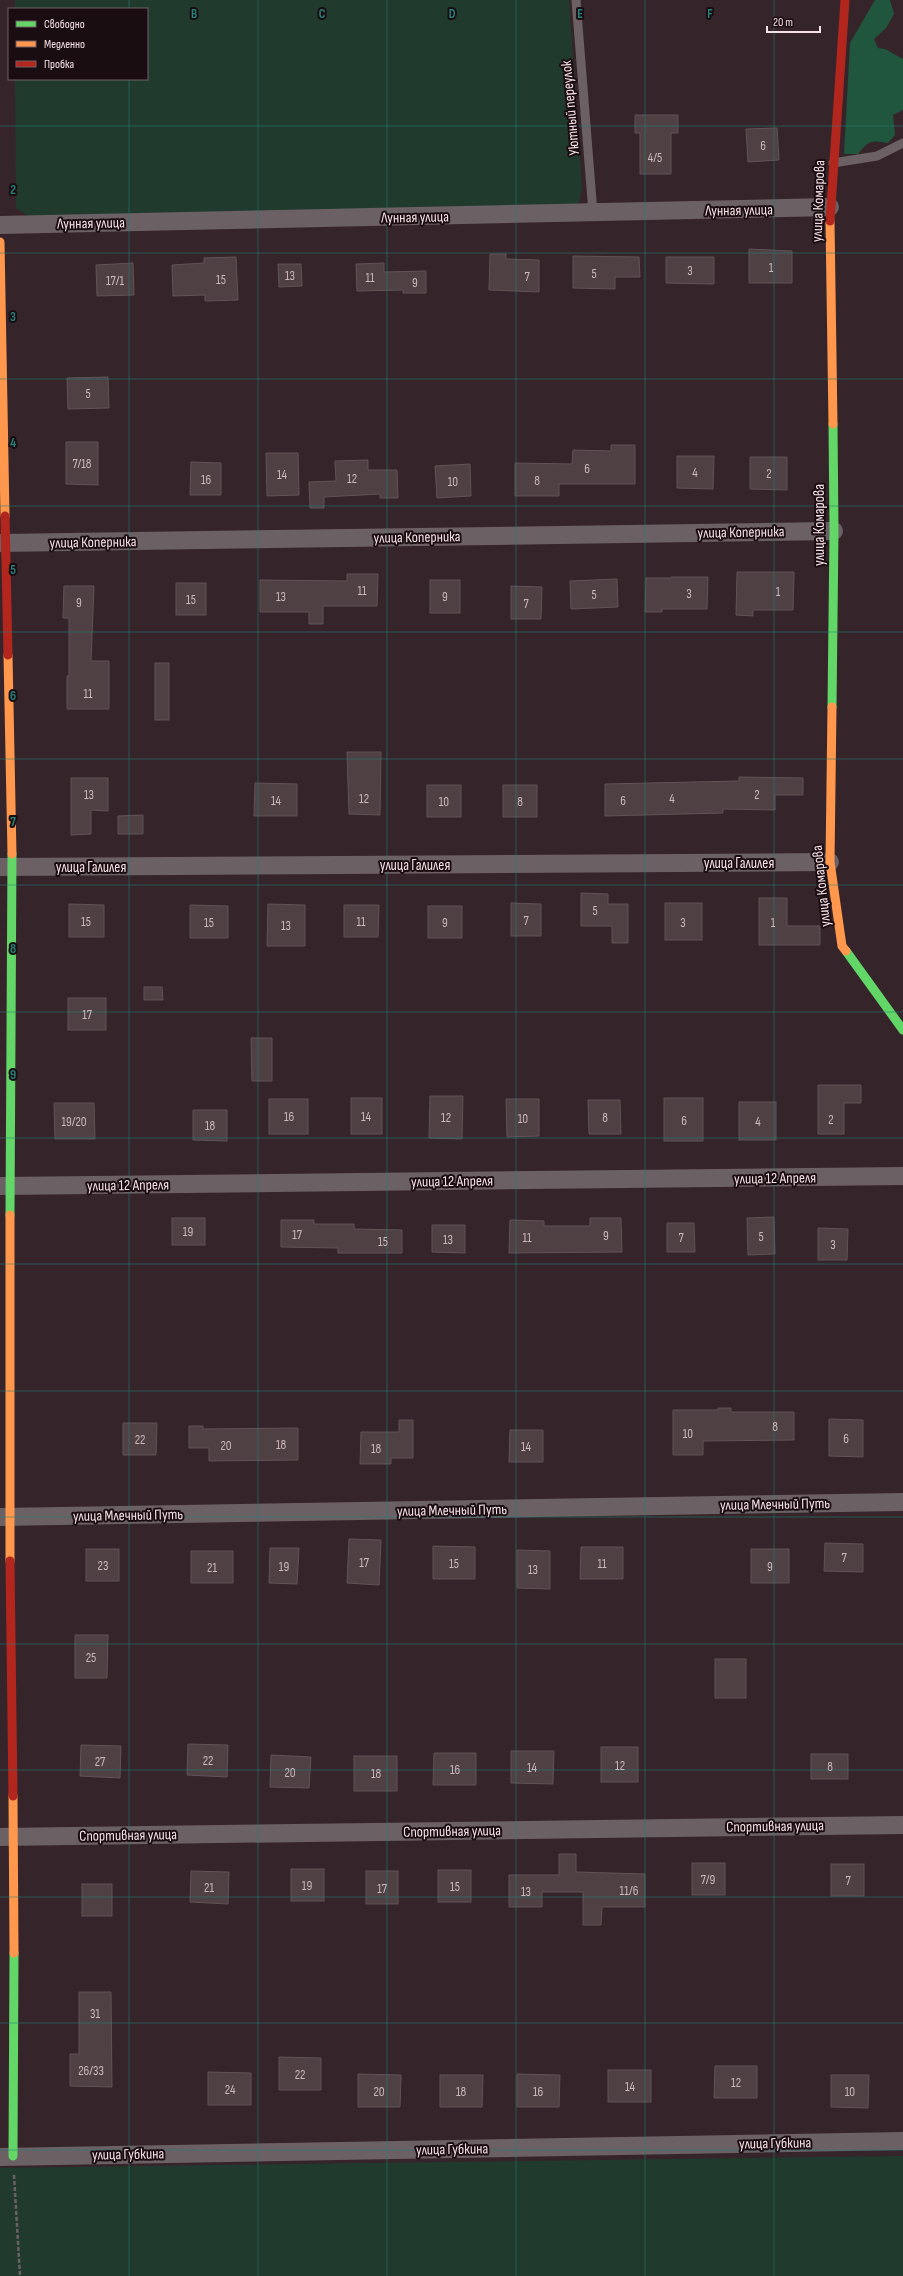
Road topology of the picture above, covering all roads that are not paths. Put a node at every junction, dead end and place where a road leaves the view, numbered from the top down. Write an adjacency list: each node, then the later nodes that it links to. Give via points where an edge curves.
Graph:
1 (576, 0): 6 (lane, Уютный переулок)
2 (845, 0): 4 (street, улица Комарова)
3 (903, 143): 4 (lane, via 877,156)
4 (833, 163): 5 (street, улица Комарова)
5 (830, 207): 6 (street, Лунная улица); 9 (street, улица Комарова)
6 (593, 213): 7 (street, Лунная улица)
7 (0, 225)
8 (0, 242): 10 (street)
9 (834, 531): 10 (street, улица Коперника); 11 (street, улица Комарова)
10 (3, 543): 12 (street)
11 (830, 862): 12 (street, улица Галилея); 13 (street, улица Комарова, via 842,946)
12 (6, 867): 15 (street)
13 (901, 1025)
14 (899, 1174): 15 (street, улица 12 Апреля)
15 (5, 1186): 17 (street)
16 (903, 1502): 17 (street, улица Млечный Путь)
17 (4, 1517): 19 (street)
18 (903, 1825): 19 (street, Спортивная улица)
19 (7, 1837): 21 (street)
20 (903, 2141): 21 (street, улица Губкина)
21 (6, 2156)

